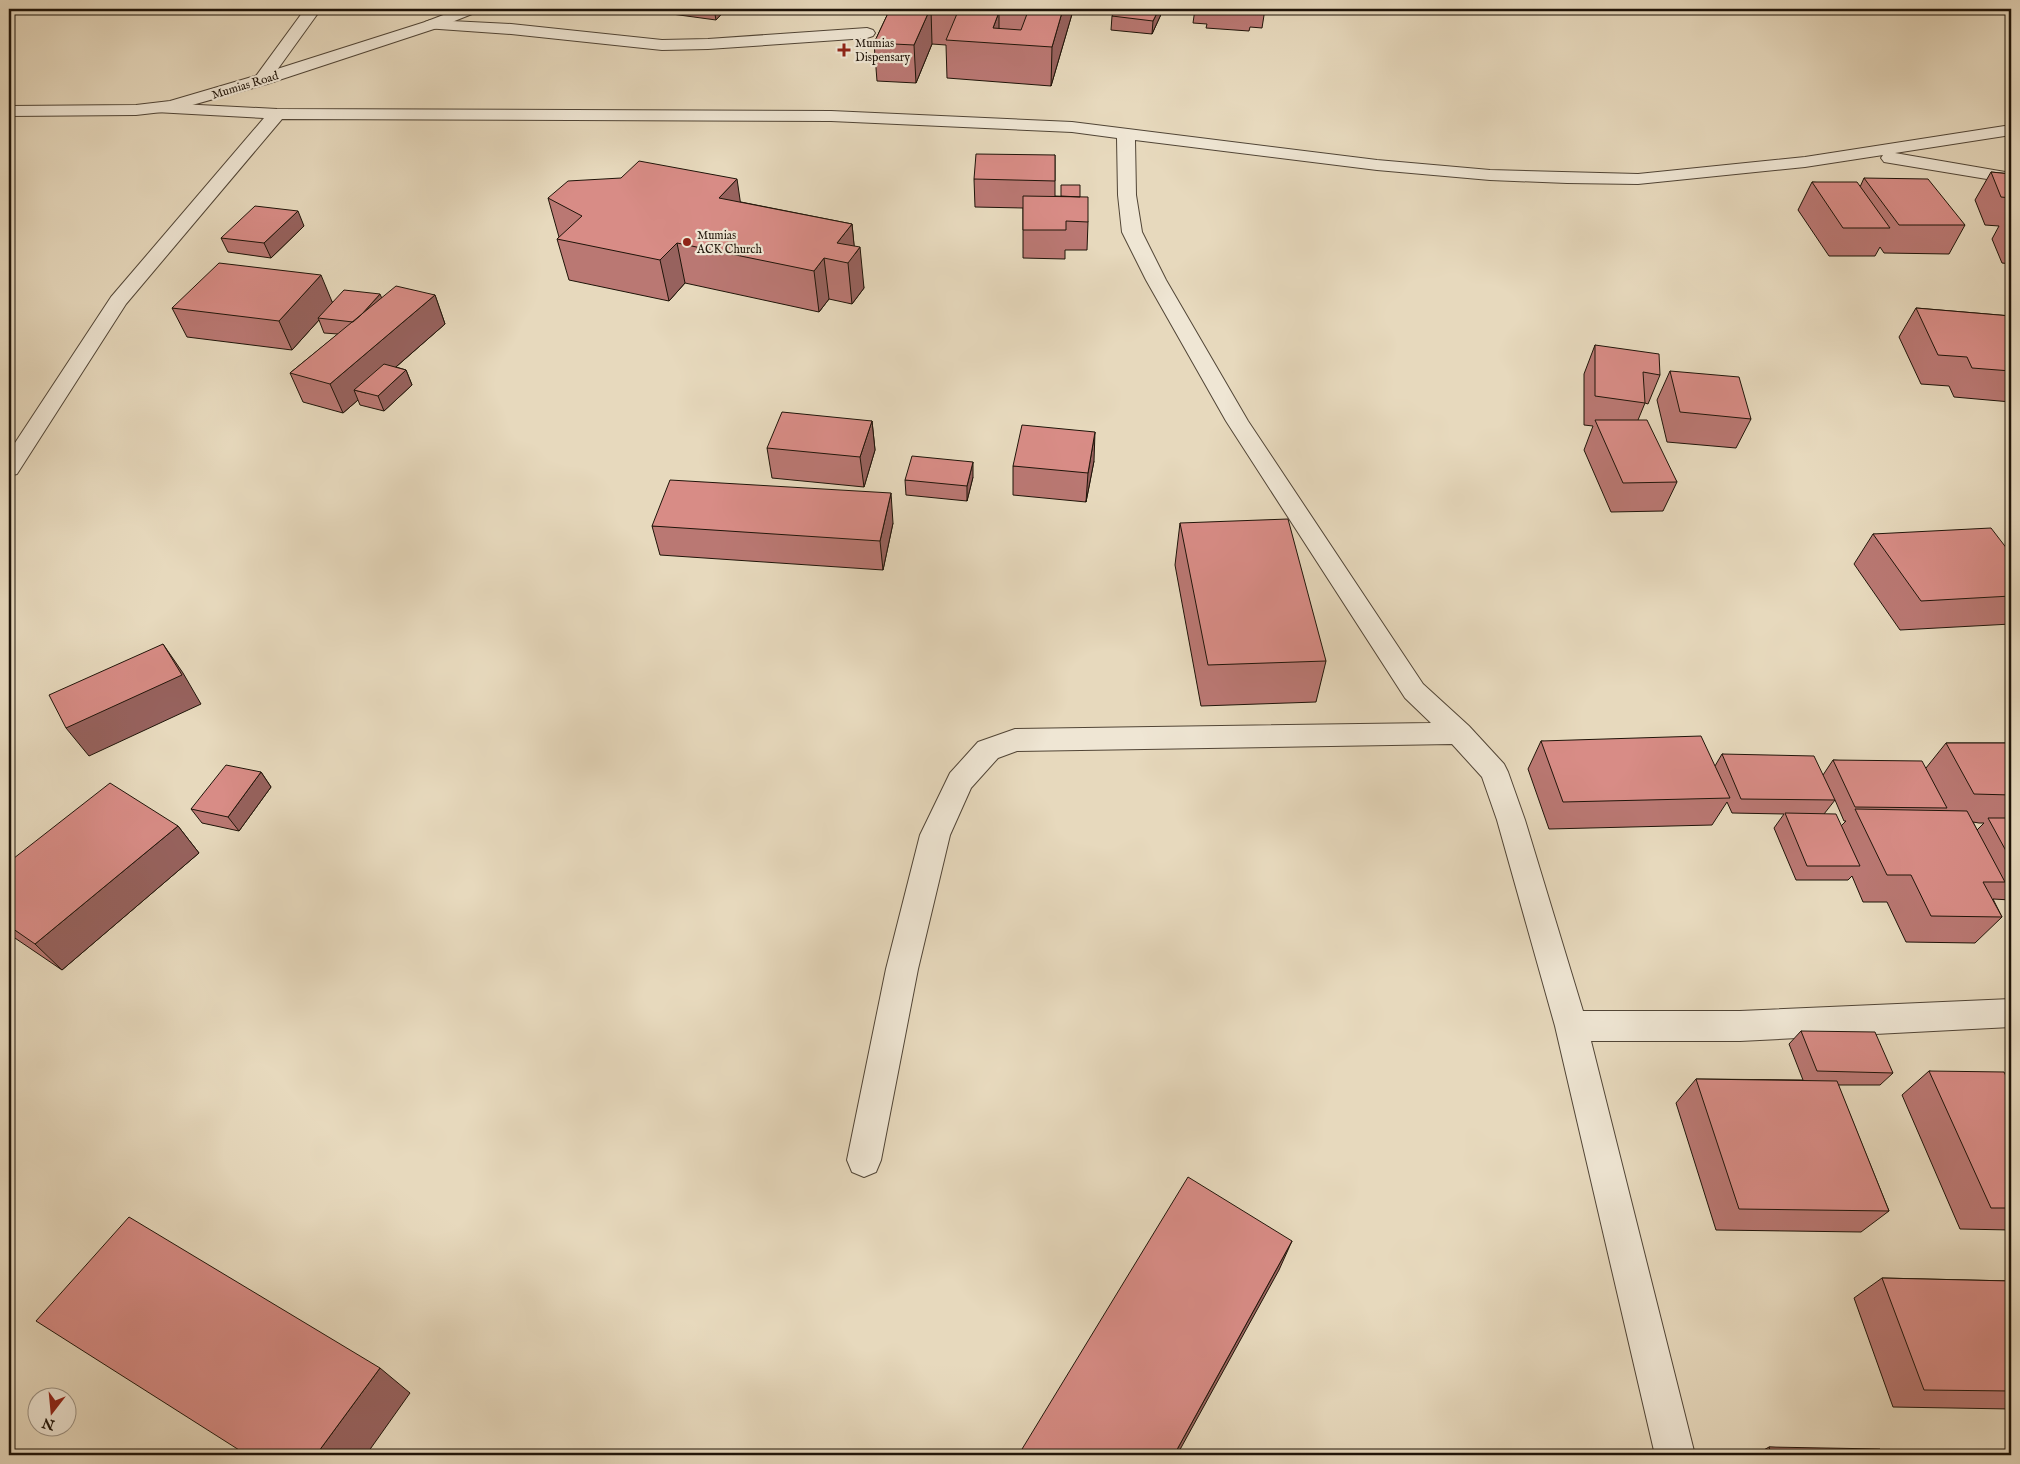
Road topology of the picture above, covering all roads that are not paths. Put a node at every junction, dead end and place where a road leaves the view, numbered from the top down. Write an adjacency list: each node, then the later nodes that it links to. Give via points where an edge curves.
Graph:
1 (313, 9): 5 (street)
2 (472, 9): 3 (street, Mumias Road)
3 (431, 25): 4 (street, via 662,45); 5 (street, Mumias Road)
4 (867, 33)
5 (261, 80): 6 (street, Mumias Road)
6 (160, 108): 7 (street, Mumias Road); 8 (street)
7 (9, 111)
8 (277, 114): 10 (street, via 831,116 1072,127); 13 (street, via 118,301)
9 (2011, 130): 11 (street)
10 (1126, 133): 11 (street, via 1376,165 1567,178 1638,179); 14 (street, via 1127,195 1132,232 1156,280 1237,421 1382,645 1414,692)
11 (1866, 154): 12 (street)
12 (2011, 178)
13 (9, 469)
14 (1459, 733): 16 (street, via 1494,772); 17 (street, via 1015,740 988,750 960,781 935,835 902,969)
15 (2011, 1014): 16 (street, via 1740,1026)
16 (1571, 1026): 18 (street)
17 (864, 1160)
18 (1675, 1455)

